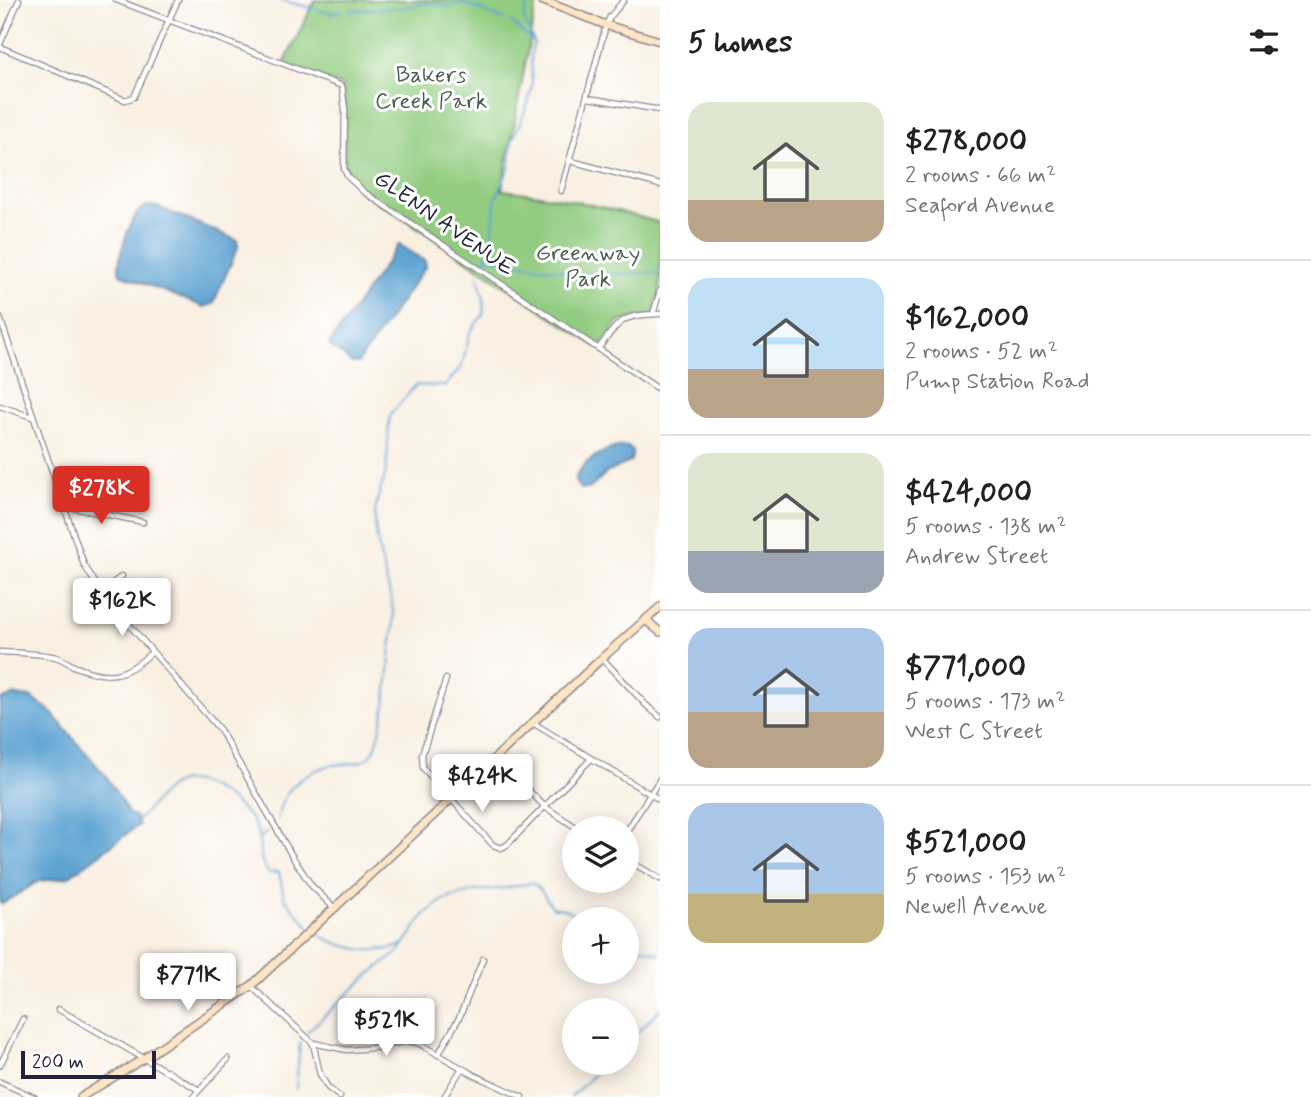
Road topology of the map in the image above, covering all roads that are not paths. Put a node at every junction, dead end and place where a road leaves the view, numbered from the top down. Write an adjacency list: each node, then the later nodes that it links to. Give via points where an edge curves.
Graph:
1 (19, 0): 9 (street)
2 (116, 0): 6 (street, GLENN AVENUE)
3 (178, 0): 6 (street)
4 (541, 0): 7 (main road)
5 (624, 0): 7 (street)
6 (168, 22): 9 (street, via 134,97 125,100); 19 (street, GLENN AVENUE, via 342,86 348,177)
7 (606, 25): 8 (main road); 10 (street)
8 (660, 41)
9 (0, 46)
10 (588, 97): 11 (street); 12 (street)
11 (660, 110)
12 (571, 161): 13 (street); 14 (street)
13 (660, 185)
14 (561, 191)
15 (660, 291): 16 (street)
16 (653, 314): 17 (street); 19 (street, via 619,322)
17 (660, 314)
18 (0, 318): 22 (street)
19 (599, 348): 20 (street, GLENN AVENUE)
20 (660, 390)
21 (0, 406): 22 (street)
22 (33, 417): 23 (street)
23 (63, 506): 24 (street); 26 (street, via 84,565)
24 (143, 522)
25 (122, 576): 26 (street)
26 (101, 592): 31 (street)
27 (660, 607): 28 (main road)
28 (646, 620): 29 (main road); 32 (main road)
29 (660, 632)
30 (0, 652): 31 (street, via 57,657 97,674 134,669)
31 (151, 653): 47 (street, via 219,730 292,856)
32 (602, 658): 34 (street); 35 (main road)
33 (446, 679): 40 (street, via 422,755 423,768)
34 (660, 717)
35 (533, 722): 36 (main road); 37 (street)
36 (496, 757): 40 (main road); 42 (street)
37 (591, 759): 39 (street); 42 (street)
38 (660, 779): 39 (street)
39 (651, 794): 41 (street); 43 (street)
40 (452, 799): 42 (street, via 493,845 501,848); 47 (main road)
41 (660, 800)
42 (545, 807): 44 (street)
43 (637, 816)
44 (562, 819)
45 (639, 867): 46 (street)
46 (660, 879)
47 (334, 908): 49 (main road)
48 (483, 959): 53 (street)
49 (251, 986): 52 (street); 54 (main road)
50 (58, 1009): 54 (street)
51 (23, 1019): 56 (street)
52 (313, 1043): 53 (street, via 347,1050 407,1041); 63 (street, via 320,1074)
53 (438, 1055): 57 (street)
54 (143, 1059): 59 (street); 61 (main road)
55 (228, 1059): 59 (street)
56 (0, 1065)
57 (462, 1068): 64 (street); 65 (street)
58 (0, 1082): 60 (street)
59 (199, 1090): 62 (street)
60 (34, 1097)
61 (81, 1097)
62 (193, 1097)
63 (340, 1097)
64 (444, 1097)
65 (523, 1097)

